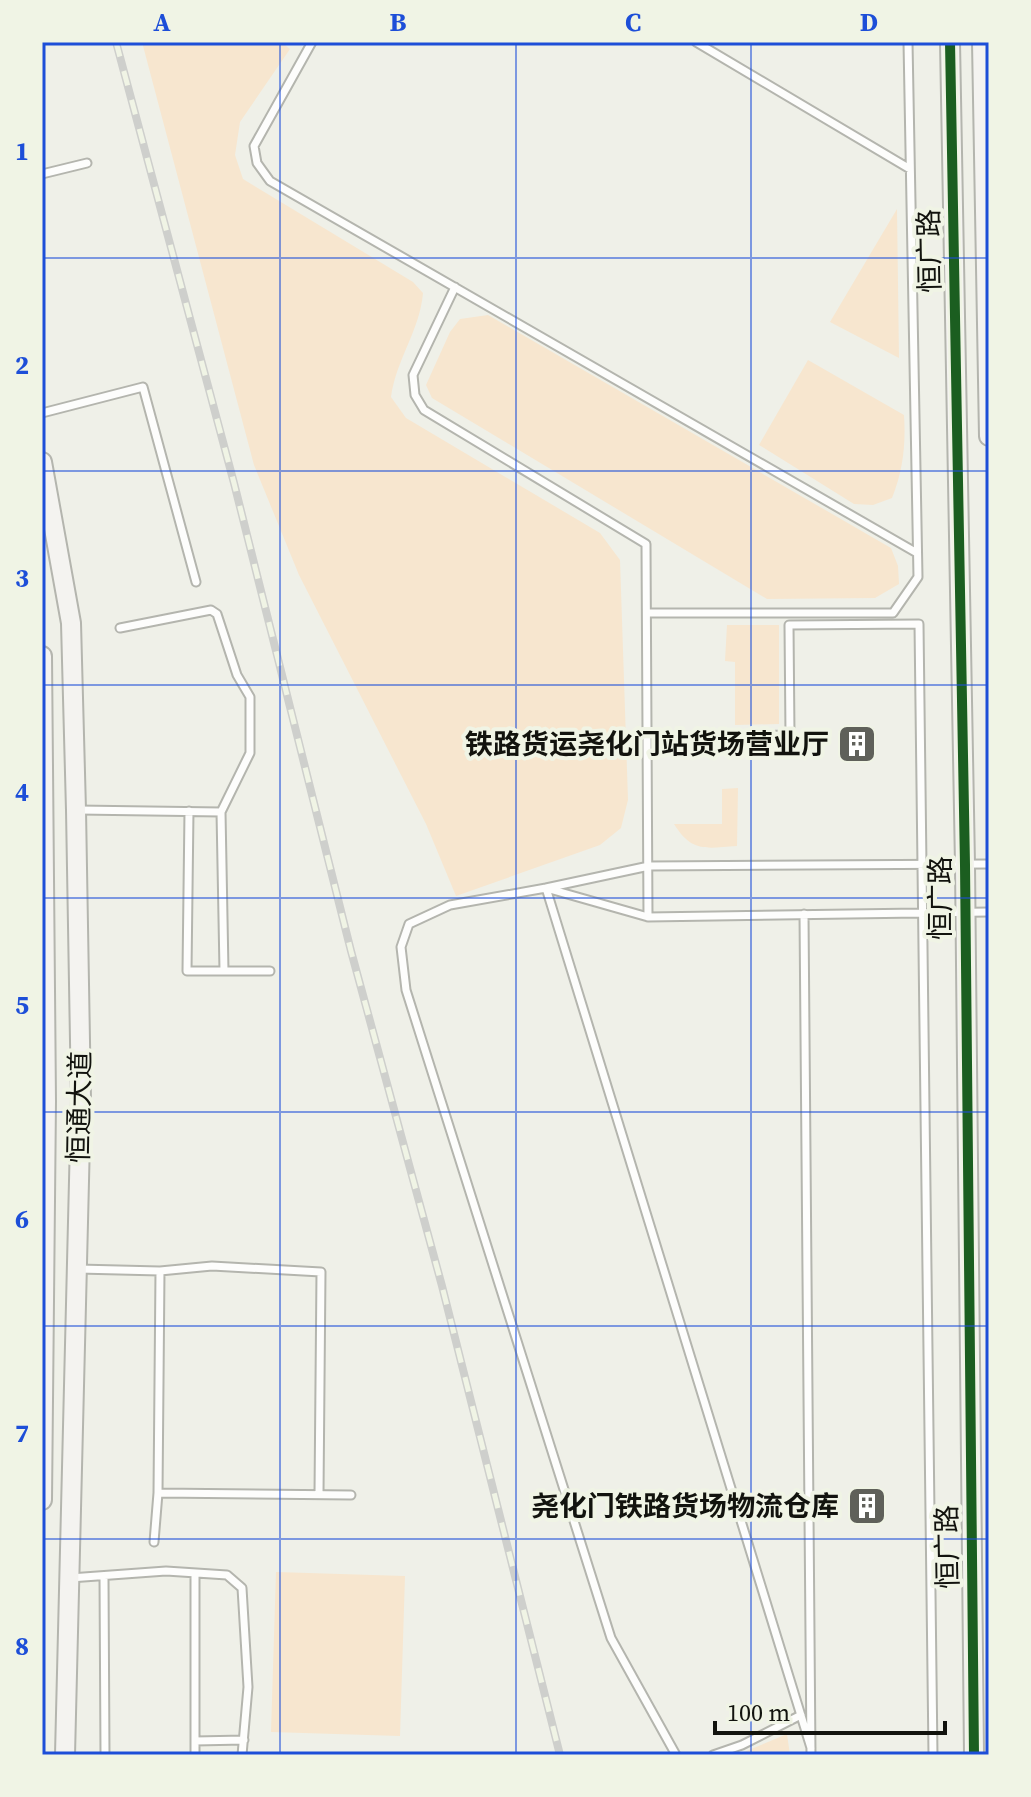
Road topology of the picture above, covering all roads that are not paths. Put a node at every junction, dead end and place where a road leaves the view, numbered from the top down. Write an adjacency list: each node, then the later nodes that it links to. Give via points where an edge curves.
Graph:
1 (312, 42): 9 (lane, via 254,146 257,163 270,181)
2 (696, 42): 7 (lane)
3 (908, 42): 7 (lane)
4 (950, 42): 25 (main road, 恒广路)
5 (982, 42): 11 (main road, 恒广路)
6 (87, 163): 8 (lane)
7 (910, 169): 13 (lane)
8 (42, 174)
9 (455, 287): 13 (lane); 15 (lane, via 413,375 415,395 424,410 646,544)
10 (42, 413): 14 (lane, via 143,387)
11 (989, 436)
12 (42, 462): 20 (main road, 恒通大道, via 71,623)
13 (917, 553): 15 (lane, via 918,577 893,613)
14 (196, 582)
15 (648, 613): 26 (lane)
16 (120, 628): 22 (lane, via 199,610 217,614 250,697 250,753)
17 (42, 656): 19 (main road, 恒通大道)
18 (715, 736): 23 (lane, via 790,735 789,625 919,624)
19 (43, 761): 35 (main road, 恒通大道)
20 (76, 810): 21 (lane); 36 (main road, 恒通大道, via 81,1099)
21 (189, 811): 22 (lane); 33 (lane, via 187,971)
22 (221, 812): 33 (lane)
23 (923, 864): 25 (lane); 26 (lane); 30 (lane)
24 (989, 864): 25 (lane)
25 (965, 865): 28 (main road, 恒广路)
26 (649, 866): 27 (lane); 32 (lane)
27 (546, 888): 32 (lane); 48 (lane); 56 (lane, via 450,905 409,924 401,947 406,990 611,1638)
28 (963, 912): 29 (lane); 30 (lane); 59 (main road, 恒广路)
29 (989, 912)
30 (922, 913): 31 (lane); 58 (lane)
31 (804, 914): 32 (lane); 51 (lane)
32 (648, 917)
33 (224, 971): 34 (lane)
34 (270, 971)
35 (44, 1144): 38 (main road, 恒通大道)
36 (76, 1268): 37 (lane); 39 (main road, 恒通大道)
37 (160, 1271): 40 (lane); 41 (lane, via 212,1266 321,1272)
38 (42, 1471): 39 (main road); 43 (main road, 恒通大道)
39 (70, 1471): 47 (main road, 恒通大道)
40 (158, 1493): 41 (lane); 44 (lane)
41 (319, 1493): 42 (lane)
42 (351, 1495)
43 (42, 1500)
44 (154, 1542)
45 (195, 1575): 46 (lane, via 166,1571); 49 (lane, via 227,1575 242,1588 248,1687); 50 (lane)
46 (104, 1577): 47 (lane); 53 (lane)
47 (68, 1578): 52 (main road, 恒通大道)
48 (801, 1715): 51 (lane); 57 (lane)
49 (244, 1740): 50 (lane); 55 (lane)
50 (195, 1741): 54 (lane)
51 (811, 1752)
52 (65, 1755)
53 (105, 1755)
54 (195, 1755)
55 (242, 1755)
56 (676, 1755)
57 (713, 1755)
58 (933, 1755)
59 (974, 1755)

